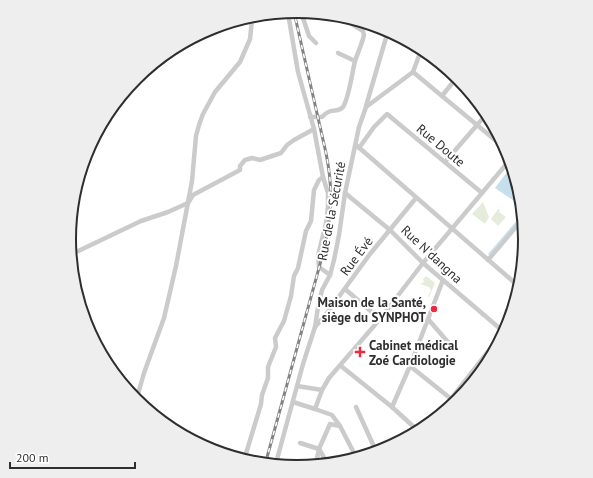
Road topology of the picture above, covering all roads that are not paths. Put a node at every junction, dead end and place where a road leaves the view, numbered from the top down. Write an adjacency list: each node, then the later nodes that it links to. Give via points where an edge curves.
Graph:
1 (289, 18): 14 (street, via 298,72)
2 (303, 18): 6 (street, via 309,36)
3 (252, 22): 26 (street, via 250,38 240,62 215,92 199,125)
4 (360, 28): 9 (street, via 364,35)
5 (386, 37): 13 (street, Rue de la Sécurité)
6 (316, 43)
7 (338, 53): 9 (street)
8 (419, 55): 10 (street)
9 (355, 60): 14 (street, via 346,103 341,109 327,111 322,117)
10 (413, 72): 12 (street); 13 (street)
11 (453, 83): 12 (street)
12 (442, 96): 16 (street)
13 (366, 107): 19 (street, Rue de la Sécurité, via 359,127)
14 (310, 117): 17 (street)
15 (482, 119): 16 (street)
16 (477, 125): 18 (street); 20 (street)
17 (314, 129): 22 (street); 26 (street, via 287,145 281,153 260,160 245,160 240,170 193,195)
18 (494, 139)
19 (357, 147): 20 (street, Rue Doute, via 387,114); 23 (street, Rue de la Sécurité); 25 (street)
20 (445, 162): 24 (street, Rue Doute)
21 (505, 166): 24 (street)
22 (323, 177): 33 (street, via 328,193 328,207 318,260 319,267); 58 (street, via 314,190 311,221 306,231 284,321 275,338 276,347 268,367 268,378)
23 (345, 193): 29 (street, Rue N'dangna); 33 (street, Rue de la Sécurité)
24 (482, 193): 28 (street)
25 (416, 198): 28 (street); 29 (street, Rue Évé)
26 (188, 203): 30 (street, via 141,221); 46 (street, via 164,318)
27 (517, 227): 31 (street)
28 (452, 229): 31 (street); 32 (street)
29 (390, 230): 32 (street, Rue N'dangna); 36 (street, Rue Évé)
30 (76, 252)
31 (488, 260): 35 (street)
32 (423, 262): 34 (street, Rue N'dangna); 37 (street)
33 (330, 275): 39 (street, Rue de la Sécurité, via 322,290)
34 (443, 280): 38 (street); 40 (street, Rue N'dangna)
35 (513, 282)
36 (345, 289): 37 (street); 39 (street, Rue Évé)
37 (380, 319): 42 (street)
38 (428, 319): 41 (street); 43 (street)
39 (315, 327): 44 (street, Rue de la Sécurité)
40 (499, 328)
41 (457, 349)
42 (341, 366): 45 (street); 50 (street)
43 (410, 366): 47 (street); 50 (street)
44 (298, 386): 45 (street); 48 (street, Rue de la Sécurité)
45 (322, 390): 51 (street)
46 (138, 393)
47 (450, 398)
48 (293, 402): 51 (street); 60 (street, Rue de la Sécurité)
49 (356, 407): 55 (street)
50 (392, 407): 53 (street)
51 (316, 409): 52 (street, via 332,414)
52 (340, 426): 56 (street, via 330,424); 57 (street)
53 (413, 426)
54 (300, 442): 56 (street)
55 (374, 446)
56 (319, 449): 59 (street); 61 (street)
57 (354, 452)
58 (246, 454)
59 (324, 458)
60 (277, 459)
61 (317, 459)

